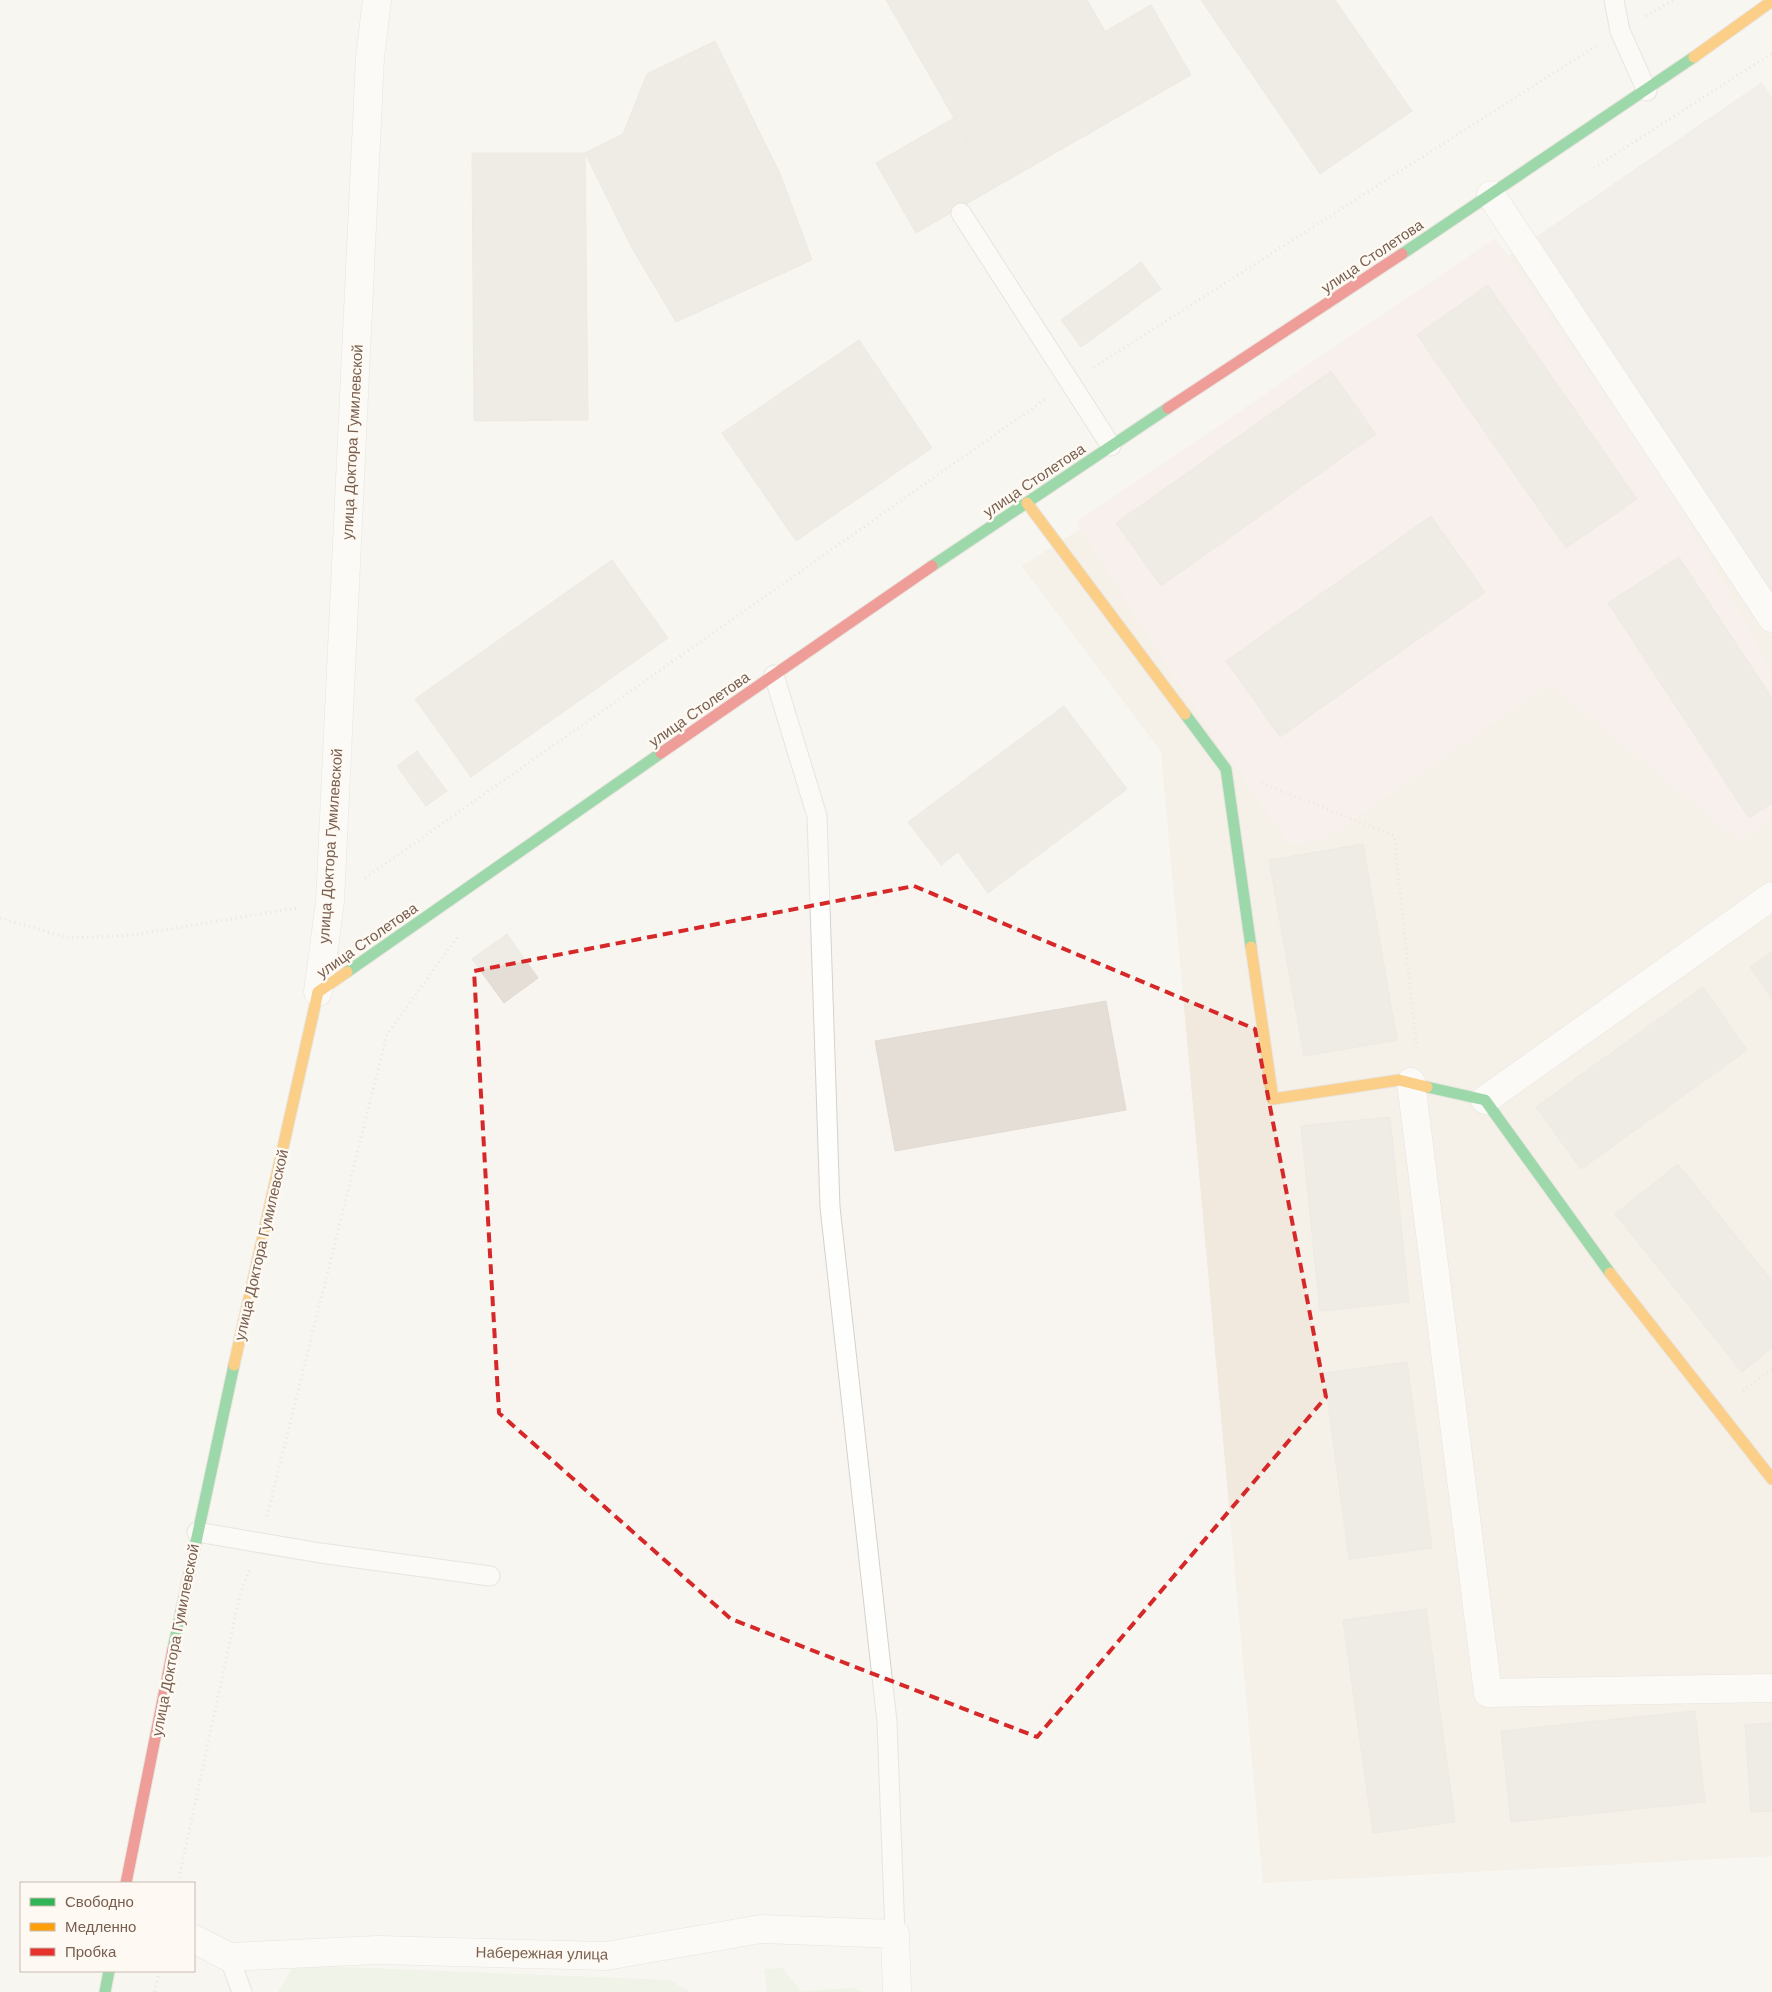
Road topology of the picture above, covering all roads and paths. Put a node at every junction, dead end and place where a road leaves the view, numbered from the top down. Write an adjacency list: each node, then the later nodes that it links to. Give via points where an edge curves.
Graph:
1 (377, 0): 16 (street, улица Доктора Гумилевской, via 370,58)
2 (1614, 0): 5 (lane)
3 (1674, 0): 5 (path)
4 (1772, 1): 6 (main road, улица Столетова)
5 (1620, 31): 6 (lane); 9 (path)
6 (1647, 91): 7 (main road, улица Столетова)
7 (1491, 195): 10 (main road, улица Столетова); 12 (street)
8 (961, 214): 9 (lane)
9 (1068, 383): 10 (lane); 16 (path)
10 (1111, 446): 11 (main road, улица Столетова)
11 (1027, 503): 13 (main road, улица Столетова); 14 (main road)
12 (1772, 618)
13 (774, 675): 18 (main road, улица Столетова); 26 (lane, via 817,816 830,1207 888,1722)
14 (1226, 769): 19 (path, via 1394,836); 19 (main road, via 1272,1099 1398,1080)
15 (1772, 896): 20 (street)
16 (330, 902): 17 (path, via 115,936 69,938); 18 (street, улица Доктора Гумилевской)
17 (0, 918)
18 (318, 992): 22 (main road, улица Доктора Гумилевской)
19 (1416, 1083): 20 (main road); 24 (street, via 1488,1693)
20 (1485, 1100): 21 (main road, via 1599,1259)
21 (1772, 1479)
22 (197, 1532): 23 (lane, via 320,1553); 25 (main road, улица Доктора Гумилевской)
23 (490, 1576)
24 (1772, 1688)
25 (126, 1882)
26 (895, 1934): 28 (street, Набережная улица, via 761,1929 606,1956 377,1950); 34 (street)
27 (195, 1939): 28 (street)
28 (229, 1957): 33 (lane)
29 (109, 1972): 31 (main road)
30 (159, 1972): 32 (path)
31 (104, 1992)
32 (155, 1992)
33 (242, 1992)
34 (896, 1992)

